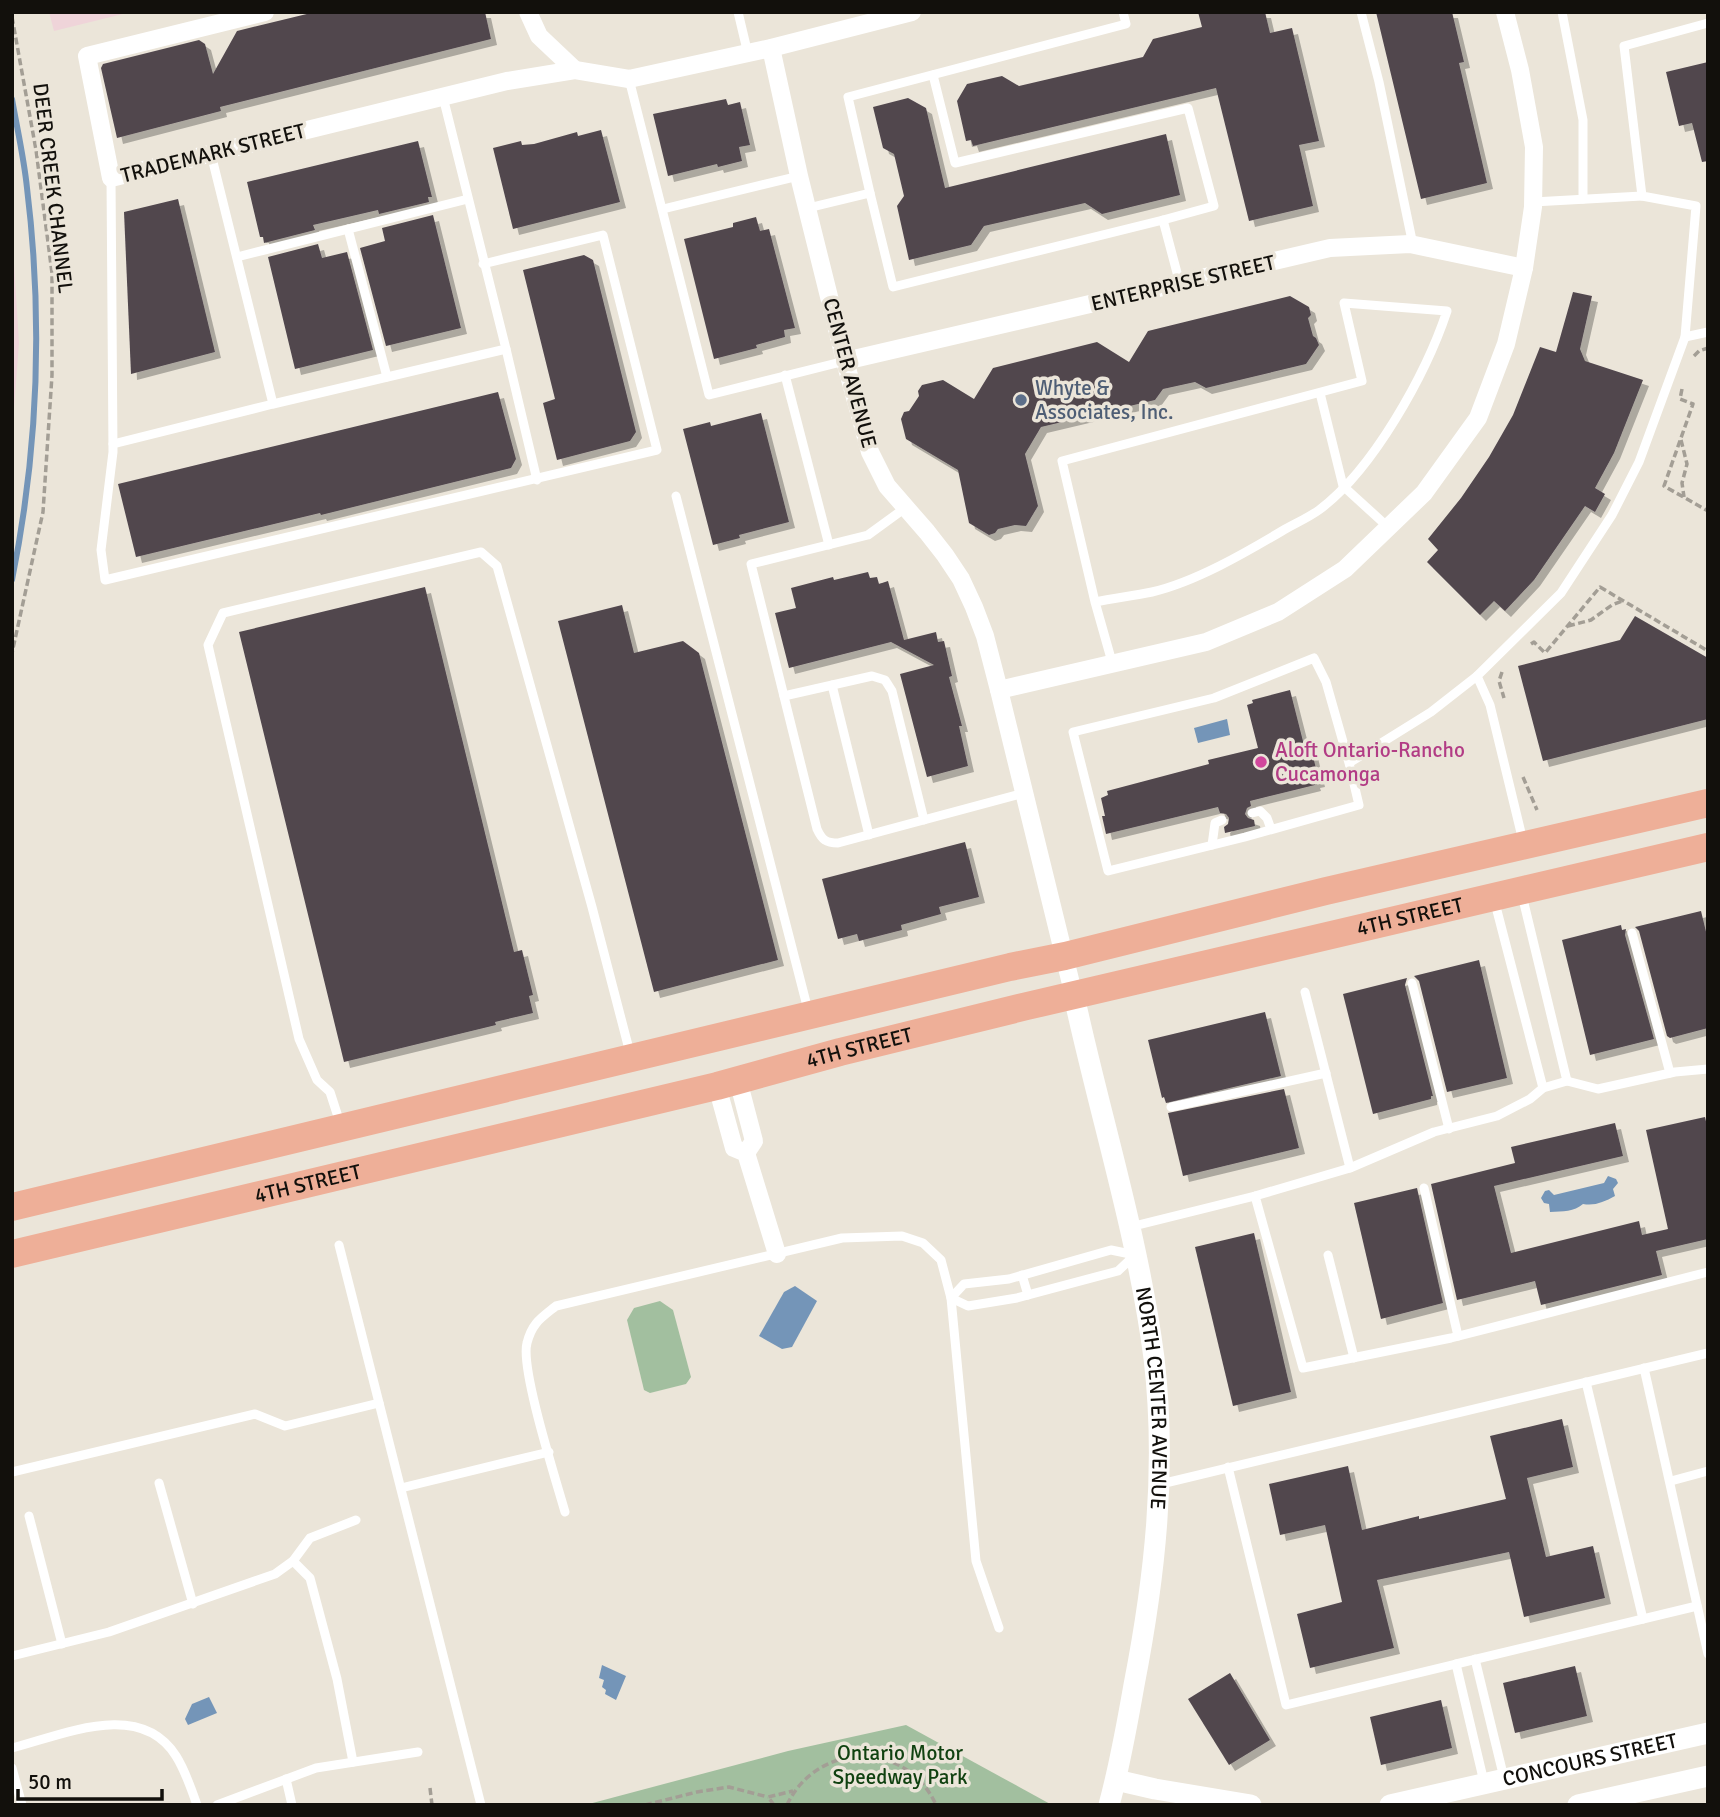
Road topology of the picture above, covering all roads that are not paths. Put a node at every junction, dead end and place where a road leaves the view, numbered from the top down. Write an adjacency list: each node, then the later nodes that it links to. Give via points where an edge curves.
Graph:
1 (265, 12): 18 (street, TRADEMARK STREET, via 88,56)
2 (527, 12): 12 (street, via 539,36)
3 (738, 12): 11 (lane)
4 (912, 12): 10 (street, TRADEMARK STREET)
5 (1123, 12): 13 (lane, via 1126,24)
6 (1362, 12): 28 (lane)
7 (1505, 12): 23 (street, via 1534,147)
8 (1562, 12): 22 (lane, via 1583,120)
9 (1708, 23): 20 (lane, via 1624,46)
10 (771, 48): 11 (street, TRADEMARK STREET); 17 (street, CENTER AVENUE)
11 (748, 54): 14 (street, TRADEMARK STREET)
12 (575, 70): 14 (street, TRADEMARK STREET); 15 (street, TRADEMARK STREET)
13 (933, 75): 19 (lane, via 848,97); 26 (lane, via 955,163 1188,108 1213,206)
14 (629, 79): 25 (lane)
15 (443, 97): 16 (street, TRADEMARK STREET); 21 (lane)
16 (211, 154): 18 (street, TRADEMARK STREET); 29 (lane)
17 (799, 176): 24 (street, CENTER AVENUE); 25 (lane)
18 (111, 178): 41 (lane)
19 (870, 193): 24 (lane); 26 (lane, via 893,287)
20 (1642, 197): 22 (lane); 34 (lane, via 1696,206)
21 (468, 199): 27 (lane); 30 (lane)
22 (1583, 199): 23 (lane)
23 (1533, 201): 31 (street)
24 (808, 208): 36 (street, CENTER AVENUE)
25 (663, 209): 37 (lane, via 709,395)
26 (1163, 220): 32 (lane)
27 (348, 229): 29 (lane); 38 (lane)
28 (1413, 245): 31 (street, ENTERPRISE STREET); 32 (street, ENTERPRISE STREET, via 1330,248)
29 (237, 257): 40 (lane)
30 (483, 264): 35 (lane); 42 (lane, via 603,235 654,437 657,450)
31 (1524, 268): 46 (street, via 1506,344 1478,418 1424,493)
32 (1180, 284): 36 (street, ENTERPRISE STREET)
33 (1708, 332): 34 (lane)
34 (1685, 337): 50 (lane, via 1639,462 1612,515 1561,593)
35 (506, 349): 38 (lane); 42 (lane)
36 (845, 361): 37 (lane); 45 (street, CENTER AVENUE, via 870,452)
37 (785, 375): 47 (lane)
38 (387, 377): 40 (lane)
39 (1320, 393): 43 (lane); 43 (lane, via 1362,381 1345,303 1447,311 1437,340 1387,434); 48 (lane, via 1062,461)
40 (273, 404): 41 (lane)
41 (113, 444): 42 (lane, via 101,550 105,580)
42 (537, 480)
43 (1343, 486): 46 (lane); 48 (lane, via 1319,510 1235,559 1155,591)
44 (676, 496): 72 (lane)
45 (905, 509): 47 (lane, via 868,535); 52 (street, CENTER AVENUE, via 961,579 985,636)
46 (1388, 527): 49 (street, via 1345,569 1278,612 1206,642)
47 (829, 545): 53 (lane, via 751,565)
48 (1095, 601): 49 (lane)
49 (1112, 662): 52 (street)
50 (1477, 676): 54 (lane, via 1431,712); 63 (lane, via 1490,705)
51 (832, 685): 53 (lane); 58 (lane, via 872,676 885,680); 61 (lane)
52 (999, 690): 55 (street, CENTER AVENUE)
53 (784, 696): 61 (lane, via 821,839 838,843)
54 (1349, 763): 60 (lane, via 1359,805); 62 (lane, via 1326,682 1314,658 1214,698 1073,732 1108,871)
55 (1024, 793): 58 (lane); 68 (street, CENTER AVENUE)
56 (1708, 803): 63 (main road, 4TH STREET)
57 (1252, 813): 60 (lane, via 1260,811)
58 (924, 820): 61 (lane)
59 (1222, 820): 62 (lane, via 1214,823)
60 (1272, 829): 62 (lane)
61 (869, 835)
62 (1212, 845)
63 (1524, 846): 68 (main road, 4TH STREET)
64 (1708, 847): 65 (main road, 4TH STREET)
65 (1521, 891): 66 (main road, 4TH STREET); 77 (lane)
66 (1493, 897): 71 (main road, 4TH STREET); 79 (lane)
67 (1632, 933): 76 (lane)
68 (1065, 956): 71 (street, CENTER AVENUE); 72 (main road, 4TH STREET)
69 (1412, 983): 82 (lane)
70 (1305, 992): 75 (lane)
71 (1074, 996): 78 (main road, 4TH STREET); 87 (street, NORTH CENTER AVENUE)
72 (810, 1015): 73 (main road, 4TH STREET)
73 (631, 1059): 81 (main road, 4TH STREET); 81 (lane, via 497,566 481,552 223,613 208,645 299,1039 317,1080 330,1092)
74 (1708, 1069): 76 (lane)
75 (1326, 1073): 80 (lane); 83 (lane)
76 (1670, 1073): 77 (lane, via 1598,1089)
77 (1567, 1081): 79 (lane)
78 (728, 1083): 89 (main road, 4TH STREET); 90 (street, via 734,1148 746,1153)
79 (1543, 1088): 82 (lane, via 1497,1116)
80 (1171, 1107)
81 (342, 1129): 86 (main road, 4TH STREET)
82 (1448, 1129): 83 (lane)
83 (1350, 1168): 85 (lane)
84 (1424, 1188): 97 (lane)
85 (1255, 1196): 87 (lane); 99 (lane, via 1303,1368)
86 (12, 1207)
87 (1129, 1227): 91 (street, NORTH CENTER AVENUE)
88 (338, 1245): 102 (lane)
89 (12, 1254)
90 (777, 1254): 96 (lane, via 842,1238 902,1236 923,1243 941,1260); 103 (lane, via 556,1306 534,1323 526,1345 528,1372)
91 (1135, 1255): 94 (lane, via 1111,1250); 95 (lane, via 1118,1272); 109 (street, NORTH CENTER AVENUE, via 1154,1359)
92 (1328, 1255): 99 (lane)
93 (1708, 1272): 97 (lane)
94 (1022, 1275): 95 (lane); 96 (lane, via 964,1284)
95 (1028, 1295): 96 (lane, via 968,1306)
96 (951, 1298): 118 (lane, via 976,1561)
97 (1458, 1336): 99 (lane)
98 (1708, 1353): 100 (lane)
99 (1354, 1358)
100 (1644, 1368): 101 (lane); 107 (lane)
101 (1586, 1382): 104 (lane); 117 (lane)
102 (379, 1403): 106 (lane, via 285,1426 255,1414); 110 (lane)
103 (549, 1452): 110 (lane); 111 (lane)
104 (1228, 1467): 109 (lane); 123 (lane, via 1286,1705)
105 (1708, 1471): 107 (lane)
106 (12, 1472)
107 (1671, 1481): 116 (lane)
108 (159, 1483): 115 (lane)
109 (1161, 1484): 131 (street, NORTH CENTER AVENUE, via 1152,1581)
110 (401, 1488): 137 (lane)
111 (565, 1512)
112 (29, 1516): 119 (lane)
113 (356, 1520): 114 (lane, via 310,1538)
114 (293, 1561): 115 (lane, via 275,1574); 127 (lane, via 310,1578)
115 (193, 1604): 119 (lane)
116 (1697, 1606): 117 (lane); 120 (lane)
117 (1643, 1619): 122 (lane)
118 (999, 1628)
119 (62, 1644): 121 (lane)
120 (1707, 1650)
121 (12, 1657)
122 (1475, 1659): 123 (lane); 132 (lane)
123 (1456, 1664): 132 (lane)
124 (1708, 1733): 132 (street, CONCOURS STREET)
125 (12, 1748): 134 (lane, via 109,1724 130,1724 163,1740 176,1756)
126 (418, 1752): 127 (lane)
127 (353, 1762): 130 (lane)
128 (12, 1768): 133 (lane)
129 (1708, 1776): 141 (street, CONCOURS STREET)
130 (286, 1779): 135 (lane); 136 (lane)
131 (1116, 1780): 138 (street, NORTH CENTER AVENUE); 139 (street)
132 (1494, 1782): 140 (street, CONCOURS STREET)
133 (22, 1805)
134 (197, 1805)
135 (217, 1805)
136 (292, 1805)
137 (481, 1805)
138 (1109, 1805)
139 (1251, 1805)
140 (1390, 1805)
141 (1578, 1805)

